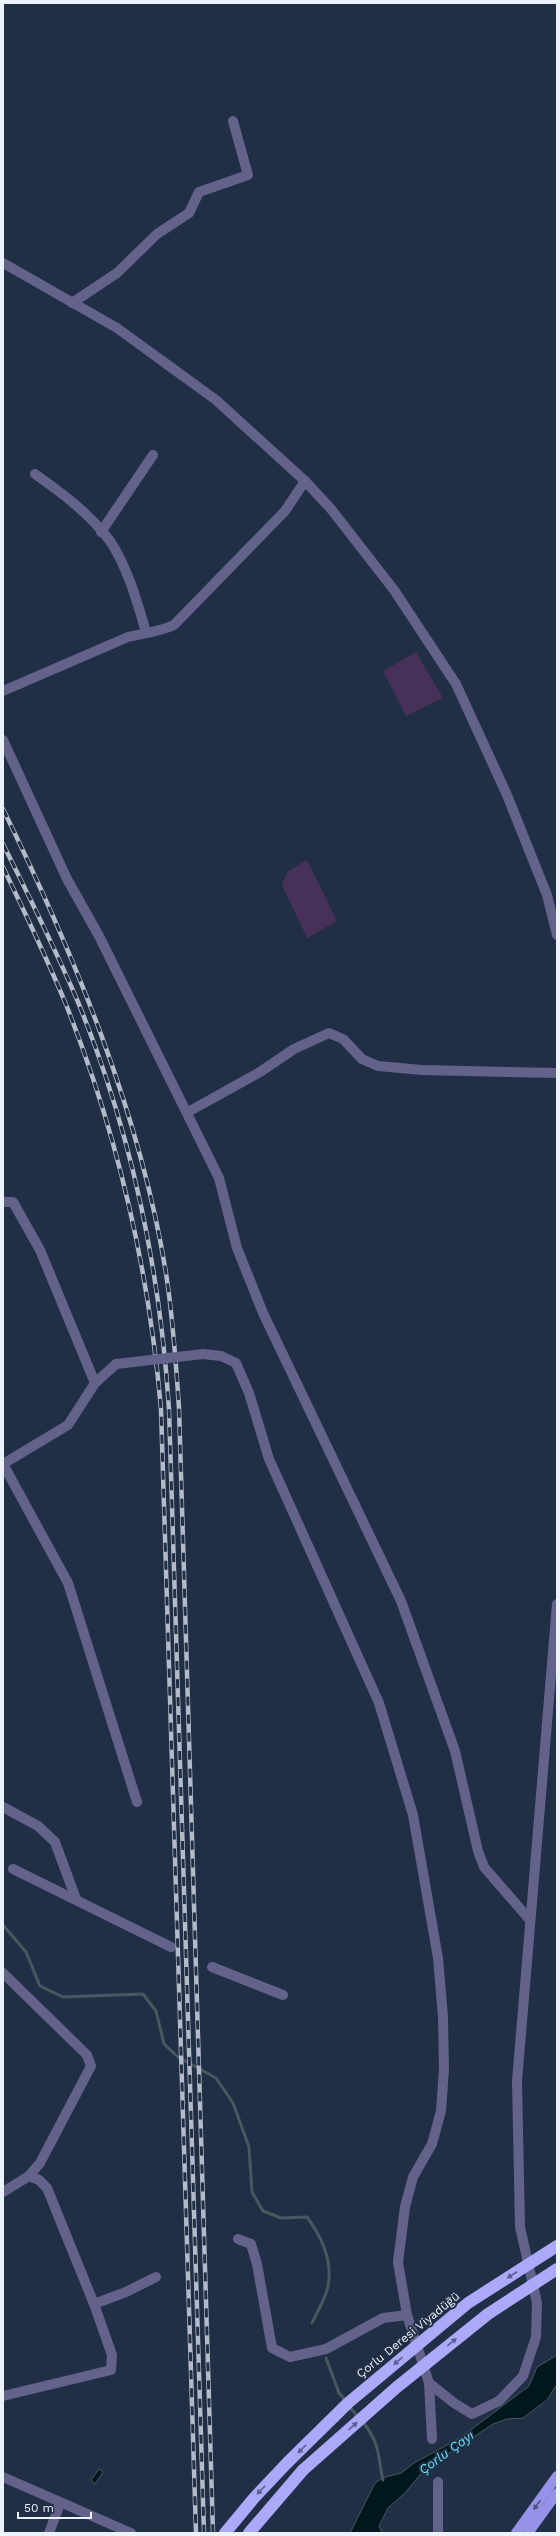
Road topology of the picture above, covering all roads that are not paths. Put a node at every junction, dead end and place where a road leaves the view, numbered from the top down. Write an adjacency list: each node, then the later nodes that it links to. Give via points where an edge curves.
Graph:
1 (233, 121): 3 (street, via 248,175 199,192 189,213 157,234 117,273)
2 (3, 263): 3 (street)
3 (72, 303): 6 (street, via 117,328 216,400)
4 (153, 455): 7 (street)
5 (35, 474): 7 (street, via 72,501)
6 (305, 481): 8 (street, via 285,511 174,625 159,632); 11 (street, via 331,509 394,590 456,684 507,795 547,895)
7 (101, 532): 8 (street, via 110,542 134,591)
8 (146, 632): 9 (street)
9 (3, 691)
10 (3, 740): 13 (street, via 67,879 99,936)
11 (557, 935)
12 (557, 1073): 13 (street, via 422,1070 378,1066 362,1059 343,1039 329,1033 294,1049 260,1072)
13 (188, 1112): 22 (street, via 219,1178 237,1248 263,1313 401,1601 455,1751 484,1867)
14 (3, 1202): 15 (street, via 13,1202 28,1227)
15 (95, 1383): 16 (street, via 68,1425); 34 (street, bridge, via 116,1364 203,1354 220,1356 236,1363 250,1393 269,1459 378,1703 413,1815 438,1958 443,2017 444,2069 441,2111 432,2144 413,2177 405,2208 398,2262)
16 (3, 1464): 18 (street, via 68,1583)
17 (557, 1604): 22 (street)
18 (137, 1802)
19 (3, 1807): 21 (street, via 38,1826 55,1842)
20 (12, 1869): 21 (street)
21 (76, 1899): 23 (street)
22 (529, 1919): 35 (street, via 517,2081 517,2152 520,2227 537,2303 536,2337 523,2376 499,2401 472,2414)
23 (171, 1947)
24 (212, 1967): 26 (street)
25 (3, 1973): 27 (street, via 87,2055 91,2066 40,2163)
26 (283, 1995)
27 (29, 2176): 28 (street); 33 (street, via 39,2180 46,2188)
28 (3, 2192)
29 (238, 2238): 34 (street, via 251,2244 272,2348 290,2357 326,2349 383,2318)
30 (557, 2246): 45 (highway, Çorlu Deresi Viyadüğü, one-way to 45, bridge, via 468,2303 348,2403 288,2462)
31 (557, 2268): 46 (highway, one-way to 31, bridge, via 303,2470 397,2387 482,2319)
32 (156, 2277): 33 (street)
33 (94, 2304): 36 (street, via 112,2355 111,2370)
34 (407, 2315): 35 (street)
35 (429, 2383): 37 (street)
36 (3, 2396)
37 (432, 2439)
38 (3, 2476): 42 (street)
39 (557, 2476): 48 (main road, one-way to 48)
40 (438, 2482): 47 (street)
41 (557, 2493): 49 (main road)
42 (60, 2504): 43 (street); 44 (street)
43 (49, 2533)
44 (131, 2533)
45 (225, 2533)
46 (249, 2533)
47 (438, 2533)
48 (516, 2533)
49 (528, 2533)

